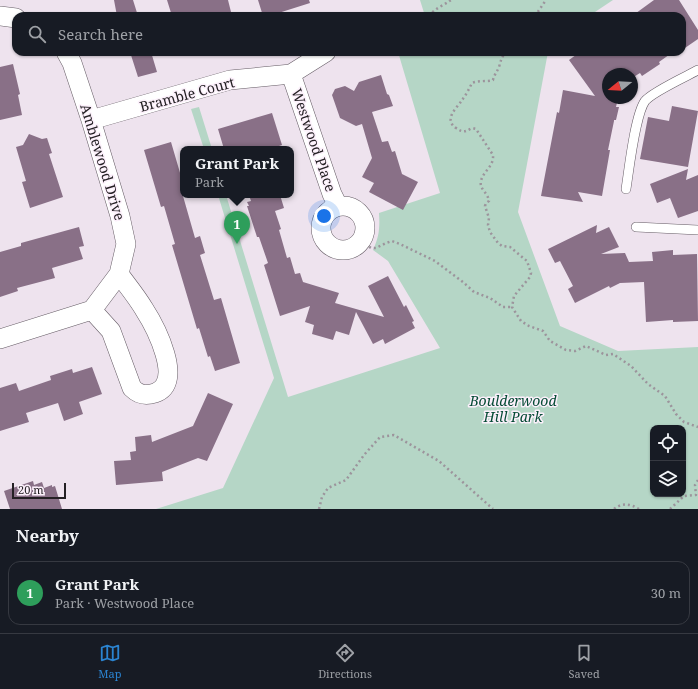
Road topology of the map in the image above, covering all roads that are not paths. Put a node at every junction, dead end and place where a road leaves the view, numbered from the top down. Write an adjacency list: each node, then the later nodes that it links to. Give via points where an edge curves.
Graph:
1 (0, 16): 2 (street)
2 (12, 18)
3 (68, 56): 7 (street, Amblewood Drive)
4 (320, 56): 6 (street, Bramble Court)
5 (698, 70): 8 (lane, via 645,101 639,117)
6 (291, 74): 7 (street, Bramble Court, via 230,80); 9 (street, Westwood Place)
7 (91, 120): 12 (street, Amblewood Drive, via 126,244)
8 (626, 189)
9 (338, 206): 9 (street, Westwood Place, via 351,207 364,222 364,235 361,241 348,249 340,250 327,243 321,229 326,214)
10 (636, 228): 11 (lane)
11 (698, 230)
12 (119, 274): 13 (street, Amblewood Drive); 13 (street, via 144,308 156,330 169,369 164,387 157,392 143,395 132,388 111,331)
13 (92, 310): 14 (street)
14 (0, 339)

